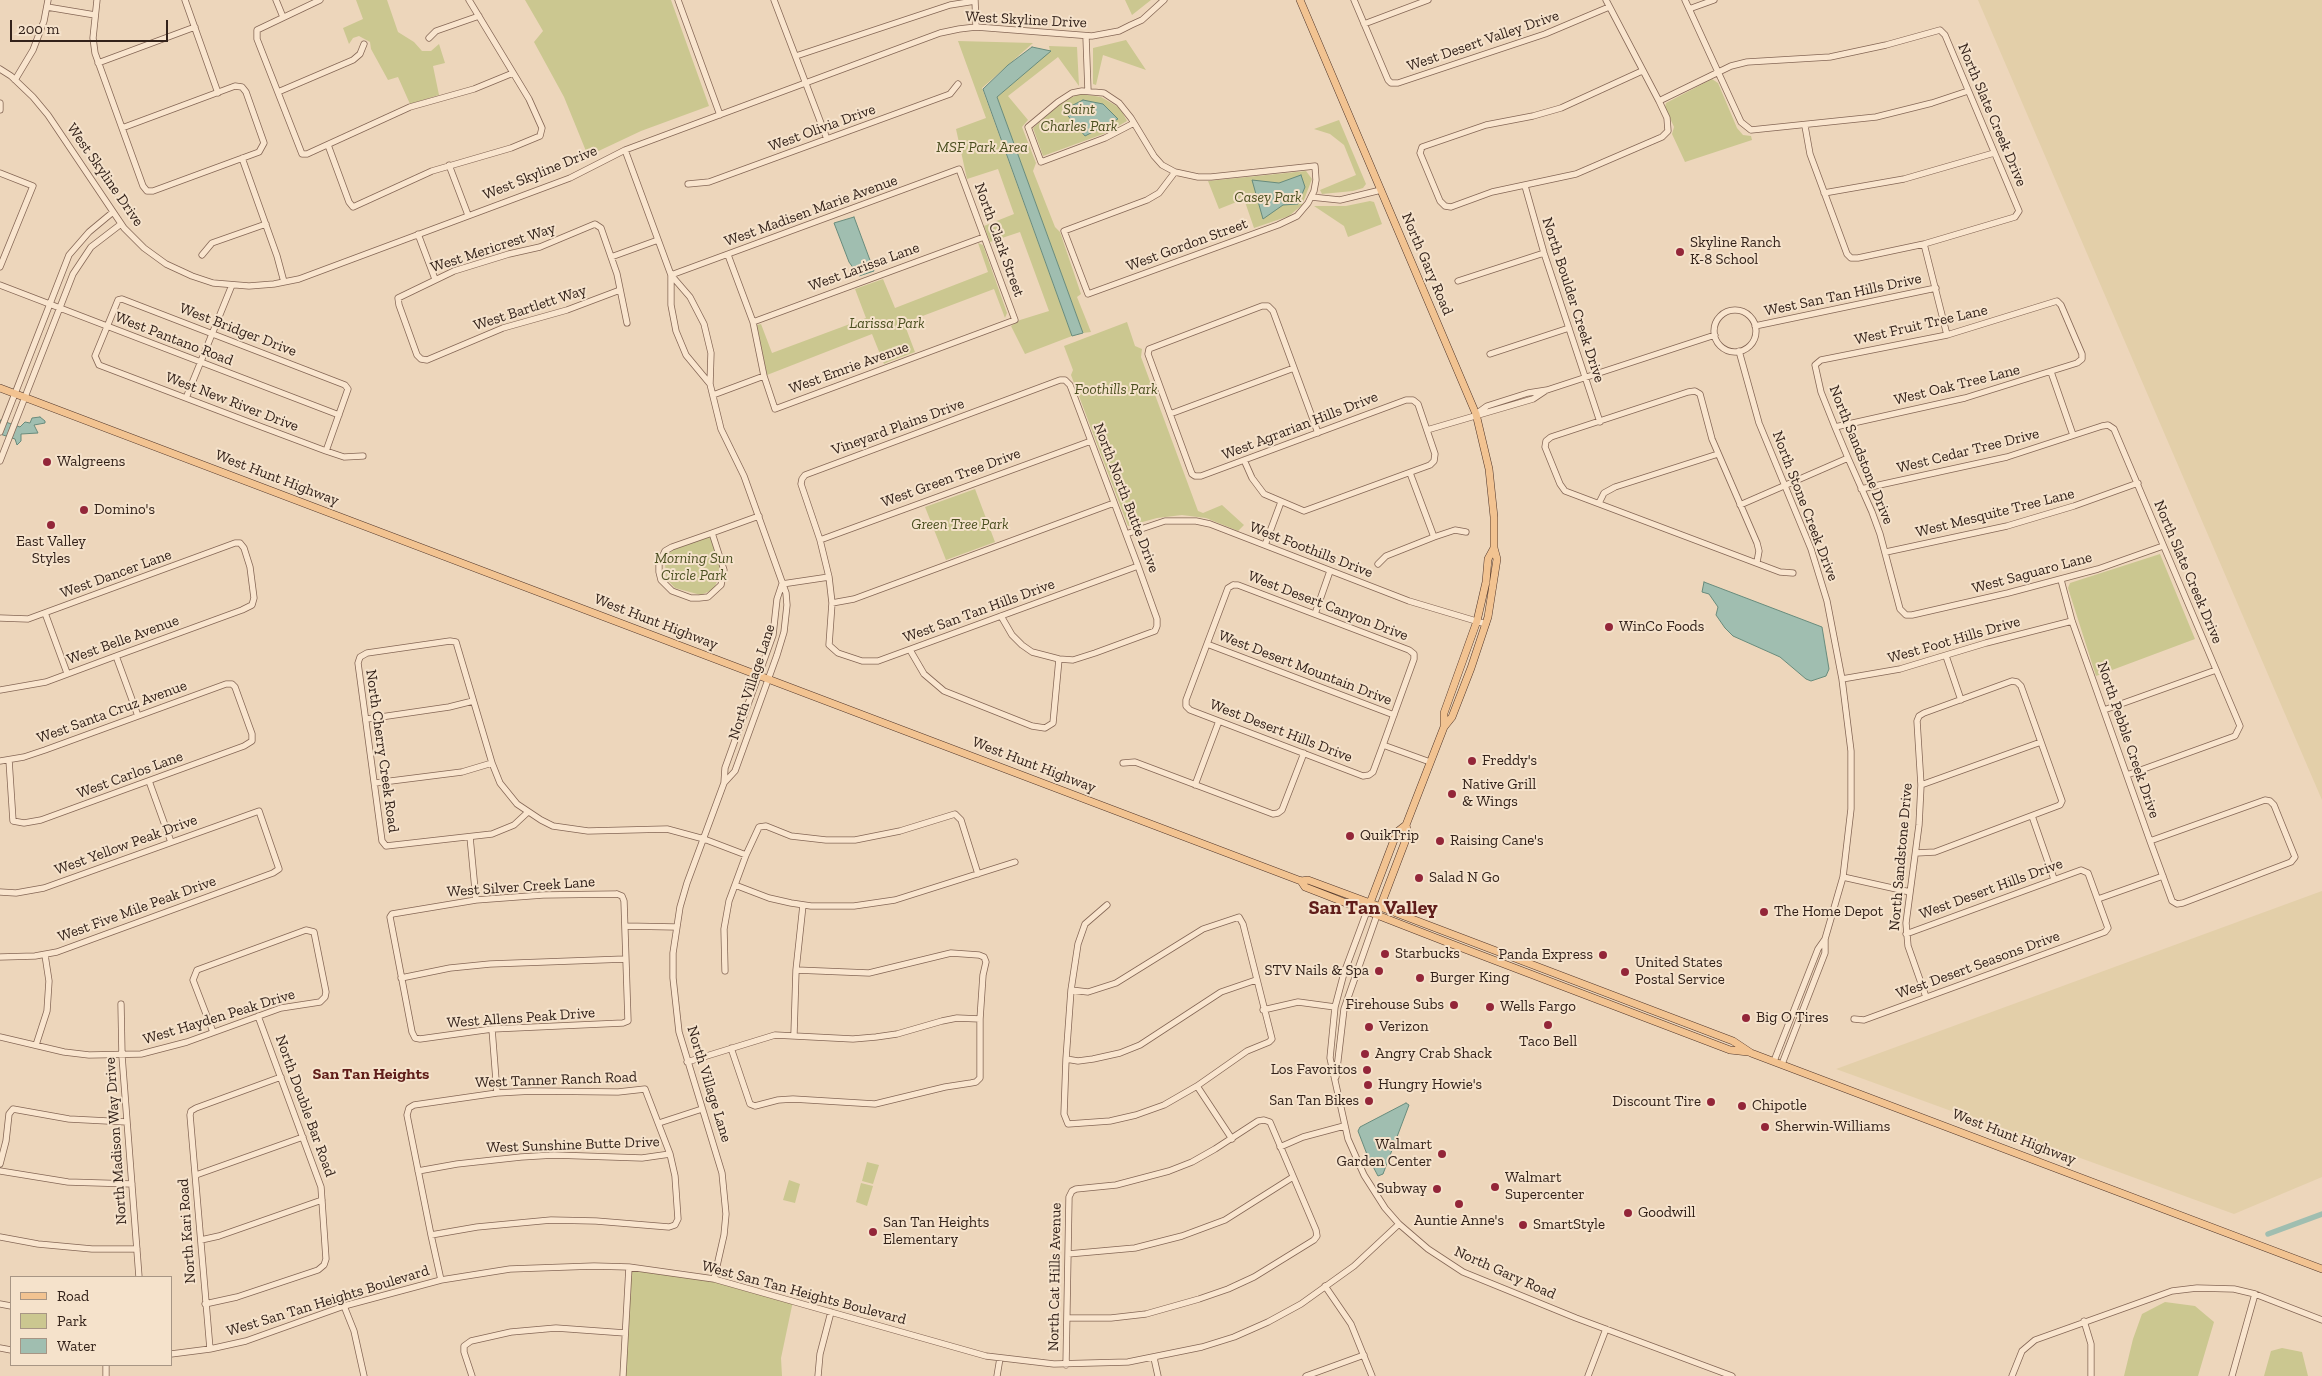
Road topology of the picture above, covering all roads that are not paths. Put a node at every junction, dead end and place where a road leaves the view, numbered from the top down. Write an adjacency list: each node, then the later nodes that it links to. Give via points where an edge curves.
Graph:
1 (97, 0): 19 (street)
2 (185, 0): 23 (street)
3 (276, 0): 21 (street)
4 (320, 0): 21 (street)
5 (469, 0): 20 (street)
6 (678, 0): 44 (street)
7 (774, 0): 28 (street)
8 (1164, 0): 25 (street, West Skyline Drive, via 1142,20 1119,31)
9 (1300, 0): 59 (main road, North Gary Road)
10 (1354, 0): 22 (street)
11 (1428, 0): 22 (street)
12 (1606, 0): 17 (street)
13 (1685, 0): 18 (street)
14 (1714, 0): 18 (street)
15 (975, 1): 24 (street); 28 (street, via 956,4)
16 (48, 3): 19 (street); 34 (street, via 33,50)
17 (1610, 7): 22 (street, West Desert Valley Drive, via 1545,34 1398,83 1388,80); 31 (street)
18 (1689, 9): 32 (street)
19 (95, 15): 29 (street, via 92,38)
20 (479, 16): 26 (street, via 436,32); 33 (street)
21 (283, 17): 40 (street, via 257,30 257,39)
22 (1364, 24)
23 (195, 27): 29 (street); 39 (street)
24 (976, 28): 25 (street, West Skyline Drive); 35 (street, West Skyline Drive, via 940,34)
25 (1086, 37): 37 (street)
26 (430, 38)
27 (364, 44): 40 (street, via 353,60)
28 (796, 56): 35 (street)
29 (98, 63): 47 (street)
30 (0, 69): 34 (street, West Skyline Drive)
31 (1642, 71): 41 (street); 58 (street, via 1561,108 1486,125 1422,147 1420,152 1444,206 1451,207 1492,192)
32 (1719, 71): 38 (street, North Slate Creek Drive, via 1747,62 1830,56 1940,30); 41 (street); 46 (street, via 1745,128)
33 (513, 73): 49 (street, via 474,89 410,107); 53 (street, via 542,128 541,133 535,139)
34 (15, 80): 62 (street, West Skyline Drive, via 48,115)
35 (806, 83): 44 (street, West Skyline Drive); 48 (street)
36 (958, 84): 48 (street, West Olivia Drive, via 950,94)
37 (1088, 91): 45 (street, via 1104,93 1119,103); 45 (street, via 1065,97 1028,127 1041,162 1105,138)
38 (1968, 91): 46 (street, via 1876,117); 51 (street, North Slate Creek Drive)
39 (218, 92): 47 (street); 52 (street, via 235,86 246,92 264,144 263,148)
40 (278, 92): 49 (street, via 302,154)
41 (1659, 101): 58 (street, via 1667,118 1668,131 1662,137 1594,168)
42 (0, 103): 43 (street)
43 (0, 110)
44 (720, 115): 50 (street, West Skyline Drive)
45 (1134, 123): 55 (street, via 1154,156)
46 (1805, 126): 60 (street, via 1810,154)
47 (122, 128): 52 (street, via 147,191)
48 (827, 139): 57 (street, West Olivia Drive, via 709,182)
49 (328, 145): 53 (street, via 348,202 353,207)
50 (625, 150): 63 (street, West Skyline Drive, via 582,172); 68 (street, North Village Lane)
51 (1994, 152): 60 (street, via 1904,179); 69 (street, North Slate Creek Drive, via 2018,211 2015,217)
52 (242, 158): 65 (street)
53 (449, 165): 63 (street)
54 (959, 169): 67 (street, North Clark Street); 73 (street, West Madisen Marie Avenue)
55 (1175, 172): 61 (street, West Gordon Street, via 1211,177 1315,166 1316,180); 61 (street, West Gordon Street, via 1159,193 1147,200 1064,231 1088,294 1278,225 1297,216)
56 (0, 173): 70 (street, via 33,186)
57 (688, 184)
58 (1525, 186): 71 (street, North Boulder Creek Drive)
59 (1381, 190): 61 (street, via 1340,200); 113 (main road, North Gary Road)
60 (1824, 193): 69 (street, via 1851,258)
61 (1311, 197)
62 (113, 212): 64 (street, West Skyline Drive); 84 (street, via 74,247)
63 (468, 215): 66 (street, West Skyline Drive)
64 (121, 224): 81 (street, West Skyline Drive, via 144,248 166,264 213,283); 85 (street, via 102,236 81,260)
65 (266, 224): 72 (street, via 212,243); 79 (street)
66 (418, 234): 77 (street); 79 (street, West Skyline Drive)
67 (984, 236): 86 (street, North Clark Street); 87 (street, West Larissa Lane)
68 (658, 240): 74 (street); 76 (street, North Village Lane)
69 (1924, 244): 82 (street)
70 (3, 252): 75 (street)
71 (1544, 253): 78 (street); 91 (street, North Boulder Creek Drive)
72 (202, 255)
73 (728, 255): 76 (street, West Madisen Marie Avenue); 87 (street)
74 (611, 257): 77 (street, West Mericrest Way, via 598,225 540,247 482,262); 83 (street)
75 (0, 267)
76 (671, 275): 106 (street, North Village Lane, via 671,305 676,331 686,355); 106 (street, North Village Lane, via 690,297 704,324 712,360)
77 (435, 279): 97 (street, West Mericrest Way, via 398,298)
78 (1458, 281)
79 (284, 282): 81 (street, West Skyline Drive)
80 (0, 285): 84 (street, West Pantano Road)
81 (232, 285): 92 (street)
82 (1936, 288): 90 (street, West San Tan Hills Drive); 94 (street)
83 (620, 290): 88 (street); 97 (street, West Bartlett Way, via 567,310 503,328 427,360)
84 (48, 304): 85 (street, West Pantano Road); 108 (street)
85 (60, 308): 89 (street, West Pantano Road); 110 (street)
86 (1015, 320): 103 (street, West Emrie Avenue, via 776,409)
87 (753, 322): 103 (street)
88 (627, 323)
89 (106, 326): 92 (street, West Bridger Drive, via 118,300 122,299); 100 (street, West Pantano Road); 111 (street, West New River Drive, via 95,356 99,366)
90 (1755, 326): 93 (street, via 1749,315 1731,310 1716,322); 95 (street, via 1754,339)
91 (1569, 328): 96 (street); 104 (street, North Boulder Creek Drive)
92 (212, 334): 100 (street); 114 (street, West Bridger Drive, via 345,385 348,388)
93 (1715, 335): 95 (street, via 1726,349); 104 (street)
94 (1947, 335): 98 (street, West Fruit Tree Lane, via 2057,301); 99 (street, West Fruit Tree Lane)
95 (1739, 351): 131 (street, North Stone Creek Drive, via 1759,423)
96 (1490, 354)
97 (421, 359)
98 (2082, 360): 102 (street, West Oak Tree Lane)
99 (1818, 361): 117 (street, North Sandstone Drive, via 1815,365 1817,376)
100 (201, 362): 111 (street); 114 (street, West Pantano Road)
101 (1294, 368): 112 (street); 112 (street, via 1273,311 1262,306 1149,349); 120 (street)
102 (2051, 372): 117 (street, West Oak Tree Lane, via 1965,398); 121 (street)
103 (764, 376): 109 (street)
104 (1584, 378): 113 (street, via 1484,407); 115 (street, North Boulder Creek Drive)
105 (1065, 380): 122 (street, North North Butte Drive, via 1070,385); 142 (street, Vineyard Plains Drive, via 805,475 801,484)
106 (710, 384): 109 (street, North Village Lane)
107 (0, 388): 108 (main road, West Hunt Highway)
108 (15, 394): 110 (main road, West Hunt Highway); 119 (street)
109 (713, 395): 137 (street, North Village Lane, via 721,429)
110 (26, 398): 128 (street); 173 (main road, West Hunt Highway)
111 (186, 398): 123 (street, West New River Drive)
112 (1170, 414): 127 (street, West Agrarian Hills Drive, via 1195,476)
113 (1476, 414): 118 (street); 146 (main road, North Gary Road, via 1491,483)
114 (339, 415): 123 (street)
115 (1600, 422): 124 (street, via 1695,391 1700,394 1708,430); 135 (street, via 1551,438 1545,447 1564,491)
116 (2108, 425): 121 (street, West Cedar Tree Drive); 130 (street, North Slate Creek Drive, via 2114,429)
117 (1835, 427): 126 (street, North Sandstone Drive)
118 (1427, 430): 120 (street, West Agrarian Hills Drive, via 1418,404 1406,400); 129 (street, via 1434,461 1430,466)
119 (0, 432)
120 (1318, 432): 127 (street, West Agrarian Hills Drive)
121 (2073, 436): 132 (street, West Cedar Tree Drive, via 2007,457)
122 (1091, 441): 134 (street, North North Butte Drive); 142 (street, West Green Tree Drive)
123 (326, 450): 125 (street, West New River Drive, via 344,457)
124 (1718, 454): 135 (street, via 1615,487 1604,493); 136 (street)
125 (363, 456)
126 (1848, 458): 131 (street); 132 (street, North Sandstone Drive)
127 (1244, 460): 133 (street, via 1257,487)
128 (0, 462)
129 (1410, 473): 133 (street, via 1312,510 1304,511); 141 (street)
130 (2138, 484): 145 (street, North Slate Creek Drive); 147 (street, West Mesquite Tree Lane, via 2007,526)
131 (1784, 486): 136 (street); 175 (street, North Stone Creek Drive, via 1820,575)
132 (1862, 489): 147 (street, North Sandstone Drive)
133 (1281, 502): 144 (street)
134 (1114, 503): 140 (street, North North Butte Drive); 156 (street, via 868,594)
135 (1599, 503): 148 (street)
136 (1740, 505): 148 (street, via 1759,551)
137 (759, 516): 139 (street); 155 (street, North Village Lane)
138 (1466, 532): 141 (street, via 1455,530)
139 (712, 533): 139 (street, via 665,551 659,572 661,580 672,591 691,598 708,597 721,585 724,570)
140 (1126, 534): 144 (street, West Foothills Drive, via 1165,521 1196,521); 150 (street, North North Butte Drive)
141 (1434, 537): 149 (street, via 1386,556)
142 (820, 540): 153 (street, Vineyard Plains Drive)
143 (240, 543): 157 (street, West Dancer Lane); 168 (street, West Belle Avenue, via 250,567 252,605)
144 (1265, 545): 151 (street, West Foothills Drive)
145 (2163, 546): 154 (street, West Saguaro Lane); 171 (street, North Slate Creek Drive)
146 (1494, 548): 162 (main road, North Gary Road, via 1488,559); 164 (main road, North Gary Road, via 1497,559)
147 (1886, 552): 159 (street, North Sandstone Drive, via 1900,609)
148 (1757, 562): 152 (street, via 1780,572)
149 (1378, 564)
150 (1138, 566): 160 (street, West San Tan Hills Drive); 170 (street, North North Butte Drive, via 1157,619 1155,631 1073,660)
151 (1330, 571): 158 (street); 162 (street, West Foothills Drive, via 1409,601)
152 (1793, 573)
153 (829, 577): 155 (street); 156 (street, Vineyard Plains Drive)
154 (2061, 580): 159 (street, West Saguaro Lane); 163 (street, North Pebble Creek Drive)
155 (782, 584): 173 (street, North Village Lane, via 773,635); 174 (street, North Village Lane, via 786,593 786,619)
156 (832, 603): 166 (street, Vineyard Plains Drive)
157 (45, 613): 161 (street, West Dancer Lane, via 28,619); 172 (street)
158 (1315, 614): 165 (street, West Desert Canyon Drive, via 1233,585 1228,588); 180 (street, West Desert Canyon Drive, via 1414,654)
159 (1906, 615)
160 (1001, 616): 167 (street, West San Tan Hills Drive); 170 (street, via 1022,645 1032,652)
161 (0, 618)
162 (1477, 621): 164 (street, West Foothills Drive); 184 (main road, North Gary Road, via 1444,713)
163 (2072, 621): 169 (street, West Foot Hills Drive); 179 (street, North Pebble Creek Drive)
164 (1486, 624): 184 (main road, North Gary Road, via 1452,718)
165 (1207, 644): 180 (street, West Desert Mountain Drive); 183 (street, West Desert Hills Drive, via 1186,706)
166 (829, 645): 167 (street, West San Tan Hills Drive, via 838,653 871,662)
167 (910, 650): 170 (street, via 924,674 944,691 1032,726 1050,726 1053,723)
168 (116, 656): 172 (street, West Belle Avenue); 181 (street)
169 (1946, 656): 175 (street, West Foot Hills Drive); 177 (street)
170 (1059, 659)
171 (2216, 670): 179 (street); 194 (street, North Slate Creek Drive, via 2240,726 2236,736)
172 (67, 673): 176 (street, West Belle Avenue, via 46,682)
173 (759, 676): 174 (main road, West Hunt Highway); 197 (street, North Village Lane, via 725,768)
174 (769, 679): 197 (street, North Village Lane, via 735,771); 217 (main road, West Hunt Highway)
175 (1842, 680): 214 (street, North Stone Creek Drive, via 1852,788)
176 (0, 690)
177 (1961, 700): 186 (street, via 2017,682); 199 (street, North Sandstone Drive, via 1919,716)
178 (473, 701): 182 (street, via 449,708); 182 (street, North Cherry Creek Road, via 456,642 367,653 360,657 358,663); 192 (street)
179 (2104, 710): 194 (street, North Pebble Creek Drive)
180 (1394, 715): 187 (street)
181 (138, 716): 185 (street, West Santa Cruz Avenue, via 232,684); 190 (street, West Santa Cruz Avenue)
182 (367, 719): 196 (street, North Cherry Creek Road)
183 (1219, 721): 188 (street, West Desert Hills Drive); 198 (street)
184 (1444, 727): 191 (main road, North Gary Road)
185 (252, 741): 195 (street, West Carlos Lane)
186 (2041, 742): 199 (street); 201 (street, via 2062,802)
187 (1383, 744): 188 (street, West Desert Hills Drive, via 1369,776); 191 (street)
188 (1304, 753): 198 (street, via 1278,813 1273,814)
189 (0, 760): 190 (street, West Santa Cruz Avenue)
190 (9, 760): 195 (street, West Carlos Lane, via 13,821 24,823 41,820)
191 (1430, 762): 202 (main road, North Gary Road)
192 (492, 763): 196 (street, via 462,772); 200 (street, via 500,783)
193 (1123, 763): 198 (street, via 1135,762)
194 (2127, 775): 206 (street, North Pebble Creek Drive)
195 (149, 781): 207 (street)
196 (374, 783): 203 (street, North Cherry Creek Road, via 382,841 386,846)
197 (724, 784): 204 (street, North Village Lane)
198 (1195, 785)
199 (1921, 785): 208 (street, North Sandstone Drive)
200 (528, 812): 203 (street, via 503,830); 204 (street, via 553,826 569,829 659,829)
201 (2032, 816): 208 (street, via 1935,852); 216 (street)
202 (1406, 825): 205 (main road, North Gary Road); 210 (main road, North Gary Road, via 1408,834)
203 (470, 837): 222 (street)
204 (704, 838): 209 (street); 230 (street, North Village Lane, via 687,883)
205 (1394, 839): 210 (main road, via 1399,843); 223 (main road, North Gary Road)
206 (2150, 841): 215 (street, North Pebble Creek Drive); 215 (street, North Pebble Creek Drive, via 2265,800 2274,805 2294,857 2292,862 2177,904 2172,901)
207 (171, 842): 212 (street, West Yellow Peak Drive, via 259,811); 219 (street, West Yellow Peak Drive, via 44,888)
208 (1916, 854): 220 (street, North Sandstone Drive)
209 (746, 855): 213 (street, via 759,827 766,826 791,836 855,840 900,831 955,814 961,820); 218 (street)
210 (1400, 857): 226 (main road, North Gary Road)
211 (1015, 862): 213 (street)
212 (279, 869): 233 (street, West Five Mile Peak Drive, via 273,874)
213 (978, 874): 224 (street, via 895,900 854,906)
214 (1843, 876): 220 (street); 232 (street, North Stone Creek Drive)
215 (2163, 876): 221 (street)
216 (2054, 879): 221 (street, West Desert Hills Drive, via 2085,870); 231 (street, West Desert Hills Drive)
217 (1301, 881): 223 (main road, West Hunt Highway, via 1308,880); 227 (main road, West Hunt Highway, via 1305,887)
218 (735, 885): 224 (street, via 769,898); 237 (street, via 724,929)
219 (0, 892)
220 (1910, 892): 231 (street, North Sandstone Drive)
221 (2098, 899): 241 (street, West Desert Seasons Drive, via 2108,928 2105,932)
222 (476, 900): 229 (street, West Silver Creek Lane, via 617,894 622,896); 238 (street, West Silver Creek Lane, via 392,914 390,918)
223 (1370, 903): 226 (main road, West Hunt Highway); 227 (main road, North Gary Road)
224 (803, 905): 236 (street)
225 (1107, 905): 240 (street, via 1081,931)
226 (1380, 907): 228 (main road, North Gary Road); 246 (main road, West Hunt Highway)
227 (1367, 911): 228 (main road, West Hunt Highway); 243 (street, North Gary Road)
228 (1377, 915): 249 (main road, West Hunt Highway); 263 (street, North Gary Road, via 1344,1009)
229 (625, 926): 230 (street); 235 (street)
230 (676, 927): 260 (street, North Village Lane, via 673,978 679,1032)
231 (1906, 934): 241 (street, North Sandstone Drive)
232 (1825, 938): 259 (street, North Stone Creek Drive); 261 (street, North Stone Creek Drive, via 1825,953)
233 (45, 955): 234 (street, West Five Mile Peak Drive); 254 (street, via 49,981 47,1011)
234 (0, 958)
235 (625, 959): 238 (street, via 490,964); 250 (street, West Allens Peak Drive, via 628,1021)
236 (796, 970): 247 (street, via 869,973 950,953 979,955 986,962); 252 (street)
237 (725, 971)
238 (401, 978): 250 (street, West Allens Peak Drive, via 415,1038)
239 (1256, 980): 240 (street, via 1239,917 1203,929 1116,983 1088,992); 244 (street); 258 (street, via 1221,992 1140,1045 1086,1060)
240 (1071, 990): 258 (street)
241 (1926, 997): 248 (street, West Desert Seasons Drive, via 1864,1020)
242 (121, 1004): 257 (street, North Madison Way Drive)
243 (1335, 1007): 244 (street, via 1298,1002); 263 (street, North Gary Road, via 1330,1058)
244 (1263, 1010): 264 (street, via 1272,1039)
245 (258, 1016): 251 (street, West Hayden Peak Drive); 251 (street, West Hayden Peak Drive, via 281,1008 320,1002 325,998 314,932 306,930 197,970 193,980); 262 (street, North Double Bar Road)
246 (1670, 1017): 249 (main road); 256 (main road, West Hunt Highway, via 1733,1041)
247 (980, 1019): 252 (street, via 942,1020 876,1038); 255 (street, via 980,1078 976,1082 875,1104 793,1099 755,1106 750,1104)
248 (1854, 1019)
249 (1667, 1026): 256 (main road, West Hunt Highway, via 1730,1050)
250 (492, 1029): 265 (street)
251 (213, 1032): 257 (street, West Hayden Peak Drive, via 163,1049)
252 (794, 1034): 255 (street, via 775,1035)
253 (0, 1037): 254 (street, West Hayden Peak Drive)
254 (36, 1046): 257 (street, West Hayden Peak Drive, via 64,1052)
255 (731, 1048): 260 (street)
256 (1751, 1053): 259 (main road, West Hunt Highway)
257 (122, 1056): 267 (street, North Madison Way Drive)
258 (1066, 1059): 264 (street, via 1064,1114 1068,1124 1110,1121 1136,1115 1164,1105)
259 (1774, 1061): 261 (main road, West Hunt Highway)
260 (687, 1062): 266 (street, North Village Lane)
261 (1782, 1064): 288 (main road, West Hunt Highway)
262 (281, 1077): 270 (street, North Double Bar Road); 277 (street, North Kari Road, via 191,1111)
263 (1335, 1079): 269 (street, North Gary Road)
264 (1197, 1086): 271 (street)
265 (497, 1094): 268 (street, West Tanner Ranch Road, via 646,1089); 276 (street, West Tanner Ranch Road, via 408,1108)
266 (702, 1109): 268 (street); 290 (street, North Village Lane, via 717,1152 724,1193 724,1235)
267 (127, 1122): 274 (street, via 69,1119 13,1109 9,1114); 279 (street, North Madison Way Drive)
268 (659, 1123): 273 (street)
269 (1344, 1126): 272 (street); 281 (street, North Gary Road, via 1364,1175)
270 (303, 1137): 277 (street); 280 (street, North Double Bar Road, via 321,1187)
271 (1232, 1139): 272 (street, via 1264,1120 1270,1122); 286 (street, North Cat Hills Avenue, via 1169,1171 1116,1185 1076,1189 1069,1197)
272 (1280, 1147): 278 (street)
273 (670, 1154): 276 (street, West Sunshine Butte Drive, via 642,1158 521,1157); 282 (street, via 677,1191 678,1219 675,1225 551,1220)
274 (0, 1164)
275 (0, 1171): 279 (street, via 68,1182)
276 (418, 1171): 282 (street)
277 (196, 1175): 284 (street, North Kari Road)
278 (1293, 1177): 286 (street, via 1225,1220 1182,1236 1135,1248); 297 (street, via 1317,1236 1314,1240 1254,1277 1199,1299 1146,1314)
279 (132, 1184): 285 (street, North Madison Way Drive)
280 (322, 1200): 284 (street); 294 (street, North Double Bar Road, via 324,1266 237,1297)
281 (1399, 1224): 292 (street, West San Tan Heights Boulevard, via 1354,1266); 300 (street, North Gary Road, via 1428,1250 1463,1272)
282 (432, 1235): 291 (street)
283 (0, 1237): 285 (street, via 38,1244)
284 (201, 1240): 294 (street, North Kari Road)
285 (137, 1250): 289 (street, North Madison Way Drive)
286 (1068, 1254): 297 (street, North Cat Hills Avenue)
287 (629, 1267): 290 (street, West San Tan Heights Boulevard); 291 (street, West San Tan Heights Boulevard, via 549,1266 475,1273); 301 (street)
288 (2322, 1269)
289 (139, 1276)
290 (714, 1279): 296 (street, West San Tan Heights Boulevard)
291 (441, 1280): 295 (street, West San Tan Heights Boulevard)
292 (1325, 1286): 304 (street, via 1351,1324); 306 (street, West San Tan Heights Boulevard, via 1301,1304 1234,1337)
293 (2255, 1294): 298 (street); 299 (street, via 2234,1289 2184,1289 2155,1295); 320 (street)
294 (205, 1304): 302 (street, North Kari Road)
295 (344, 1306): 302 (street, West San Tan Heights Boulevard, via 246,1341); 308 (street, via 354,1331)
296 (831, 1312): 305 (street, West San Tan Heights Boulevard); 311 (street)
297 (1067, 1318): 307 (street, North Cat Hills Avenue)
298 (2322, 1320)
299 (2084, 1321): 318 (street, via 2028,1345); 319 (street, via 2091,1344)
300 (1606, 1329): 316 (street); 317 (street, North Gary Road)
301 (625, 1333): 309 (street, via 565,1328 471,1341 464,1346); 310 (street)
302 (210, 1349): 303 (street, West San Tan Heights Boulevard)
303 (172, 1354)
304 (1364, 1355): 314 (street); 315 (street)
305 (1000, 1358): 307 (street, West San Tan Heights Boulevard); 312 (street)
306 (1154, 1358): 307 (street, West San Tan Heights Boulevard); 313 (street)
307 (1066, 1364)
308 (364, 1376)
309 (472, 1376)
310 (623, 1376)
311 (818, 1376)
312 (997, 1376)
313 (1158, 1376)
314 (1306, 1376)
315 (1372, 1376)
316 (1588, 1376)
317 (1732, 1376)
318 (2012, 1376)
319 (2091, 1376)
320 (2232, 1376)

